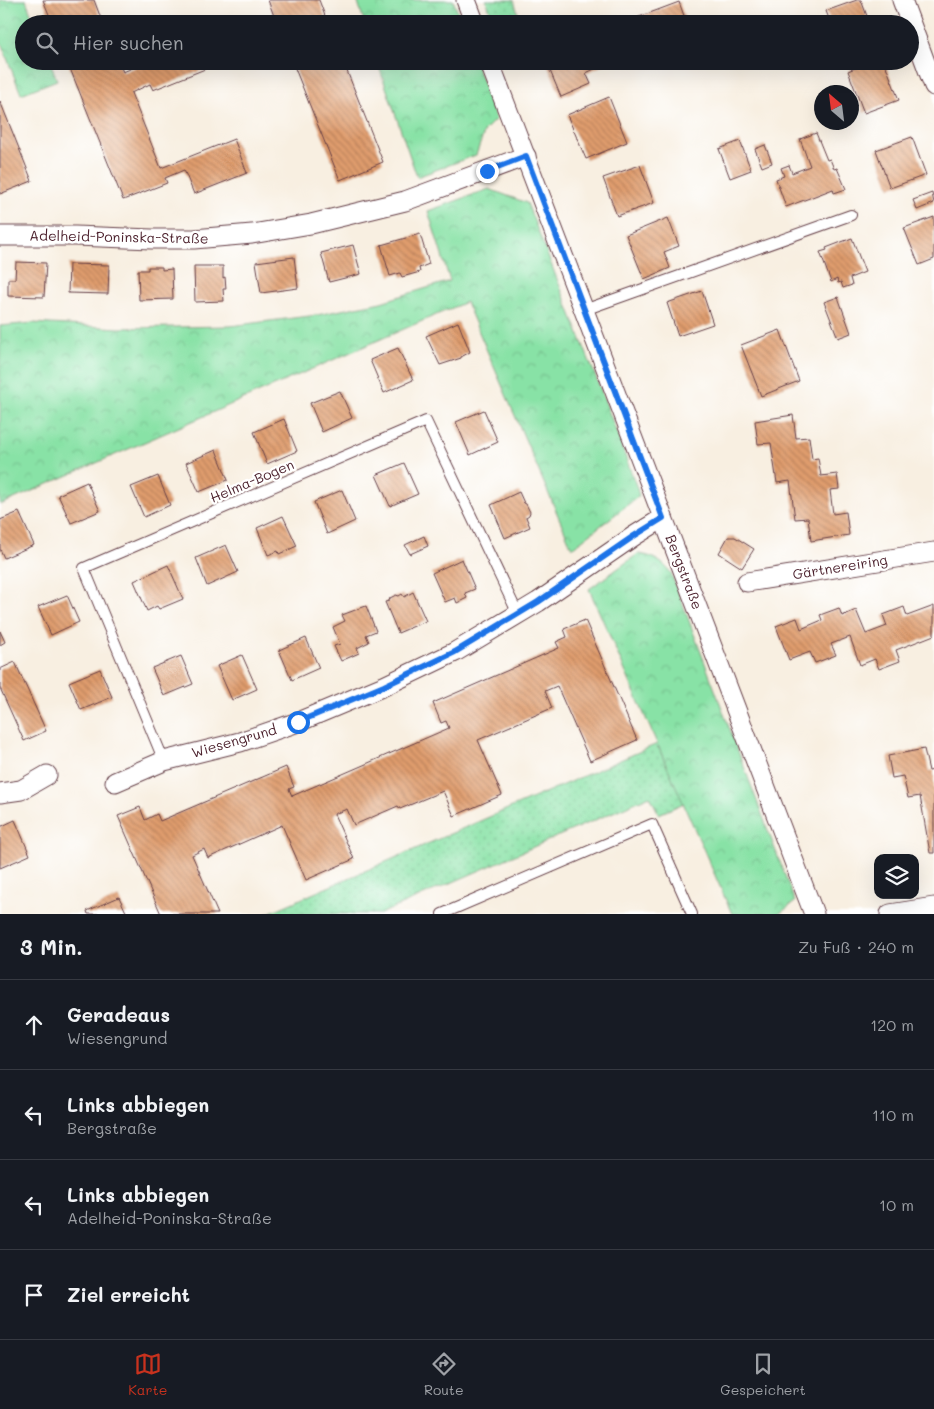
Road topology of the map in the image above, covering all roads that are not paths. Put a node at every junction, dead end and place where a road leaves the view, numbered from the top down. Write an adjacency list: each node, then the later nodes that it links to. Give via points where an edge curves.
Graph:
1 (466, 0): 3 (street)
2 (902, 0): 4 (street)
3 (472, 15)
4 (908, 15)
5 (919, 46): 7 (street)
6 (493, 70): 8 (street, Bergstraße)
7 (934, 86)
8 (526, 156): 10 (street, Adelheid-Poninska-Straße, via 405,201 311,224 252,234 152,240); 11 (street, Bergstraße)
9 (851, 215): 11 (lane)
10 (0, 236)
11 (584, 310): 12 (street, Bergstraße)
12 (663, 518): 15 (street, Wiesengrund); 23 (street, Bergstraße)
13 (934, 552): 14 (street, Gärtnereiring)
14 (747, 582)
15 (518, 614): 16 (street, Wiesengrund, via 455,652 298,722 240,742); 16 (lane, Helma-Bogen, via 426,421 84,568)
16 (164, 761): 18 (street, Wiesengrund)
17 (48, 775): 19 (street, via 21,790)
18 (115, 782)
19 (0, 793)
20 (934, 907): 24 (street)
21 (442, 914): 22 (lane, via 652,824)
22 (692, 914)
23 (814, 914)
24 (890, 914)

